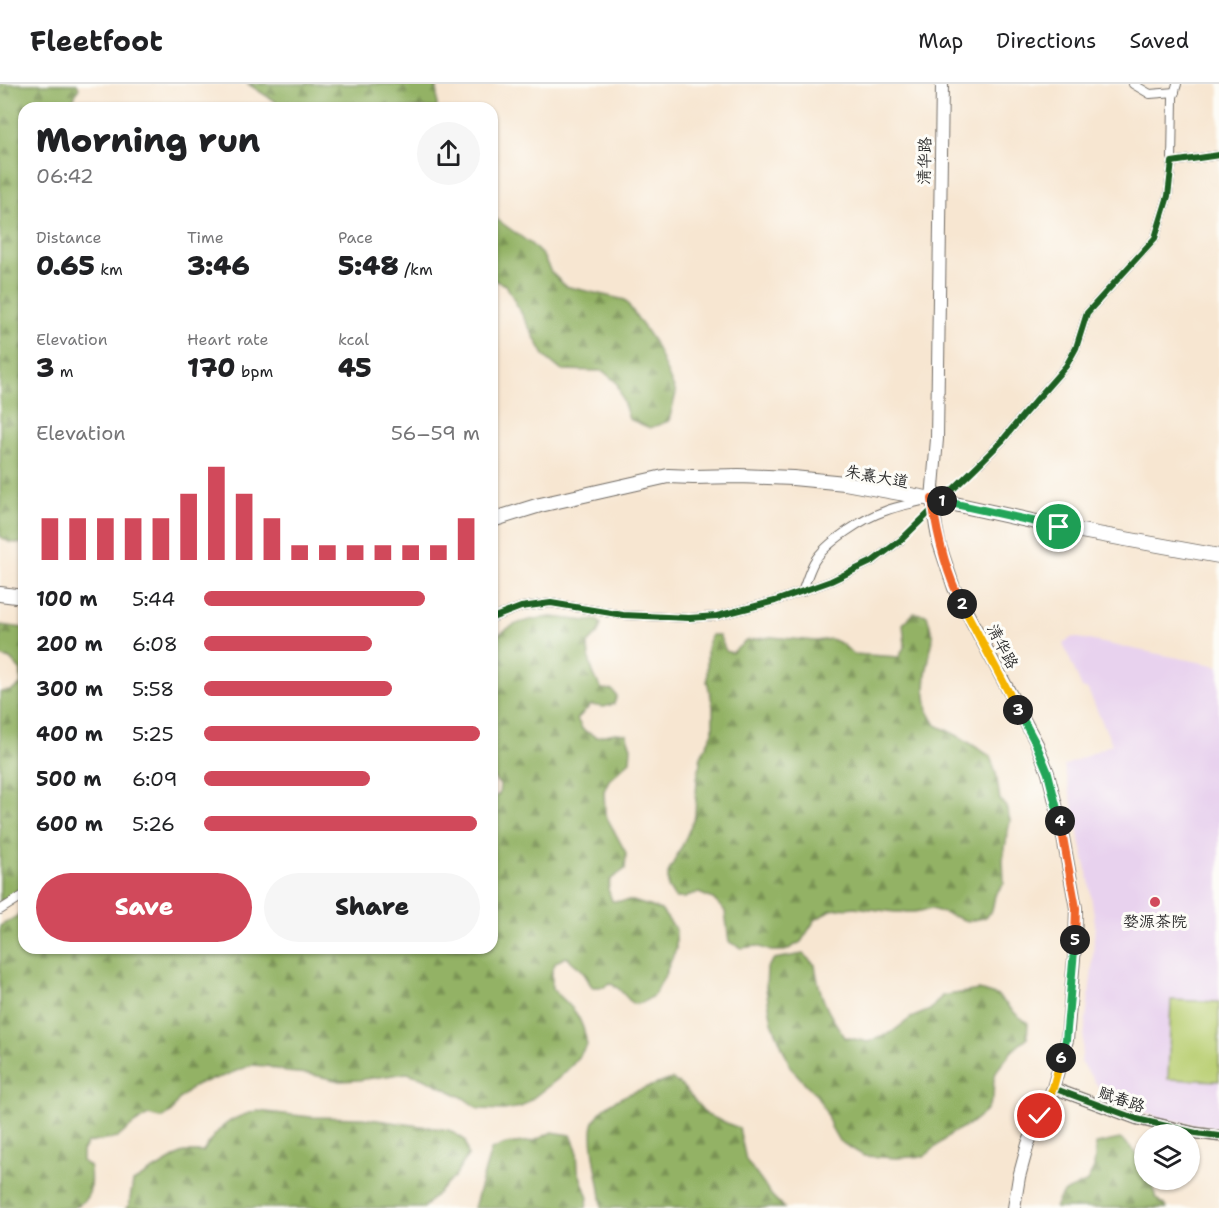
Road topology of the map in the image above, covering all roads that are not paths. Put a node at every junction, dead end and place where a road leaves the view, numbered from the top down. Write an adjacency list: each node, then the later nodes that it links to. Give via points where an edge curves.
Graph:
1 (942, 84): 7 (main road, 清华路, via 937,439)
2 (1133, 84): 3 (street, via 1150,94)
3 (1176, 88): 5 (street)
4 (1219, 155): 5 (street)
5 (1172, 162): 6 (street, via 1168,196 1155,238 1087,313 1066,366)
6 (977, 466)
7 (932, 499): 8 (main road, 朱熹大道, via 793,477 668,476); 10 (main road, 朱熹大道, via 1059,527); 11 (street, via 887,510 845,532 815,561); 17 (main road, 清华路, via 939,543 954,588 1036,744 1060,821 1076,908 1075,947 1066,1040)
8 (498, 518)
9 (901, 540): 11 (street, via 873,561)
10 (1219, 555)
11 (802, 592): 14 (street, via 717,616 623,615 551,603 521,607)
12 (0, 594): 13 (main road)
13 (18, 596)
14 (498, 616)
15 (18, 899): 16 (street)
16 (0, 910)
17 (1053, 1088): 18 (street, 赋春路, via 1137,1119); 19 (main road, 清华路, via 1028,1144)
18 (1219, 1136)
19 (1014, 1208)

